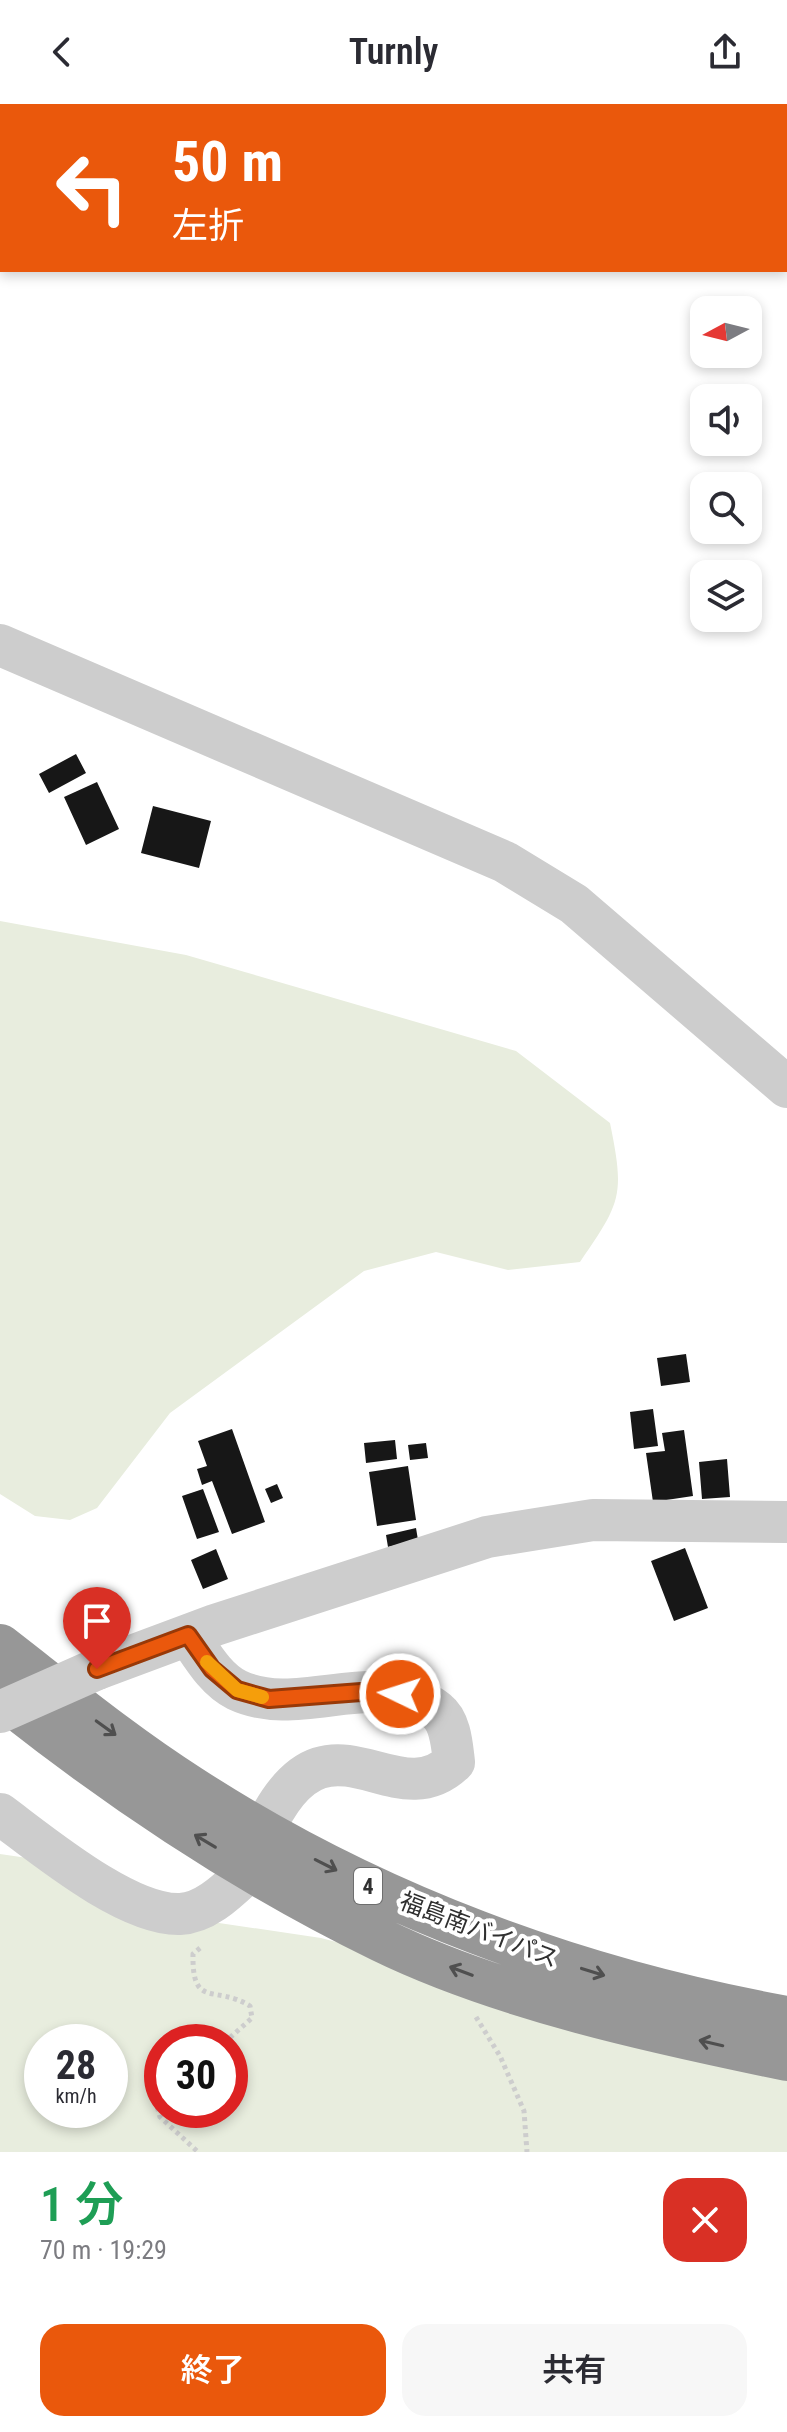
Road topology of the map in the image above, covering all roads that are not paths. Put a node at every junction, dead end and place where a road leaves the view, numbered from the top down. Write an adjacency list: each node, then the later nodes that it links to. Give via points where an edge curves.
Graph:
1 (0, 645): 2 (street, via 505,862 574,904)
2 (787, 1087)
3 (787, 1522): 4 (street, via 635,1518 533,1527 487,1537)
4 (188, 1635): 7 (street, bridge); 9 (street, via 212,1669 237,1690 269,1699 400,1694 439,1711 451,1734 454,1762 438,1777 417,1779 323,1765 291,1786)
5 (0, 1646): 9 (highway, 福島南バイパス / 4, one-way to 9, via 189,1787)
6 (0, 1695): 9 (highway, 福島南バイパス / 4, one-way to 6, via 163,1815)
7 (0, 1712)
8 (0, 1814): 9 (street, via 83,1876 146,1906 181,1914 211,1903)
9 (257, 1850): 10 (highway, 福島南バイパス / 4, one-way to 10, via 600,1974); 11 (highway, 福島南バイパス / 4, one-way to 9, via 501,1987 382,1941)
10 (787, 2018)
11 (787, 2059)

